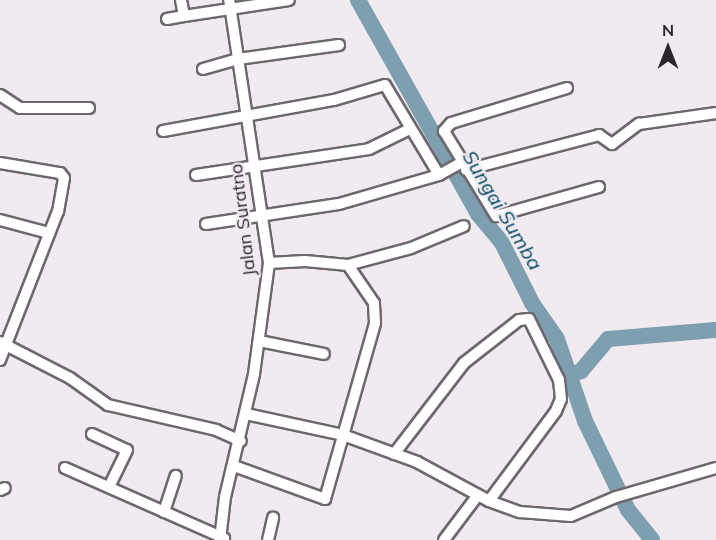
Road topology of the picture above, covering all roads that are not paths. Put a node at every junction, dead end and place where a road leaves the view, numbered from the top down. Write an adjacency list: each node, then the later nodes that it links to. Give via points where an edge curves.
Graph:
1 (181, 0): 4 (street)
2 (290, 0): 3 (street)
3 (230, 3): 4 (street); 7 (street, Jalan Suratno)
4 (184, 16): 5 (street)
5 (167, 19)
6 (339, 45): 7 (street)
7 (238, 59): 8 (street); 13 (street, Jalan Suratno)
8 (203, 69)
9 (567, 88): 18 (street, via 445,126)
10 (0, 94): 11 (street, via 20,108)
11 (89, 108)
12 (716, 113): 18 (street, via 639,124 612,144 599,135)
13 (244, 115): 14 (street, via 334,100 385,86); 15 (street); 17 (street, Jalan Suratno)
14 (410, 129): 17 (street, via 369,149); 19 (street)
15 (163, 132)
16 (0, 162): 26 (street, via 63,175 64,190)
17 (254, 164): 20 (street); 22 (street, Jalan Suratno)
18 (462, 166): 19 (street); 21 (street, via 496,216)
19 (442, 174): 22 (street, via 339,204)
20 (196, 175)
21 (599, 187)
22 (261, 215): 24 (street); 27 (street, Jalan Suratno)
23 (0, 220): 26 (street)
24 (206, 224)
25 (464, 226): 28 (street, via 411,248)
26 (49, 233): 30 (street)
27 (269, 263): 28 (street); 29 (street, Jalan Suratno)
28 (348, 265): 35 (street, via 369,292 376,312)
29 (259, 341): 31 (street); 33 (street, Jalan Suratno)
30 (4, 343): 32 (street); 36 (street, via 70,378 108,405 216,430)
31 (324, 354)
32 (0, 360)
33 (246, 414): 35 (street); 36 (street, Jalan Suratno)
34 (92, 434): 42 (street, via 127,450)
35 (343, 435): 37 (street); 38 (street, via 324,500)
36 (241, 441): 38 (street, Jalan Suratno)
37 (394, 454): 43 (street, via 447,475); 44 (street, via 464,363 519,320 529,319 559,380 561,399)
38 (234, 466): 47 (street, Jalan Suratno)
39 (65, 468): 42 (street)
40 (716, 468): 44 (street, via 621,495 571,516 520,512)
41 (176, 476): 45 (street)
42 (109, 487): 45 (street)
43 (478, 495): 44 (street); 49 (street)
44 (489, 501)
45 (164, 512): 47 (street)
46 (273, 518): 48 (street)
47 (222, 539)
48 (268, 540)
49 (444, 540)

